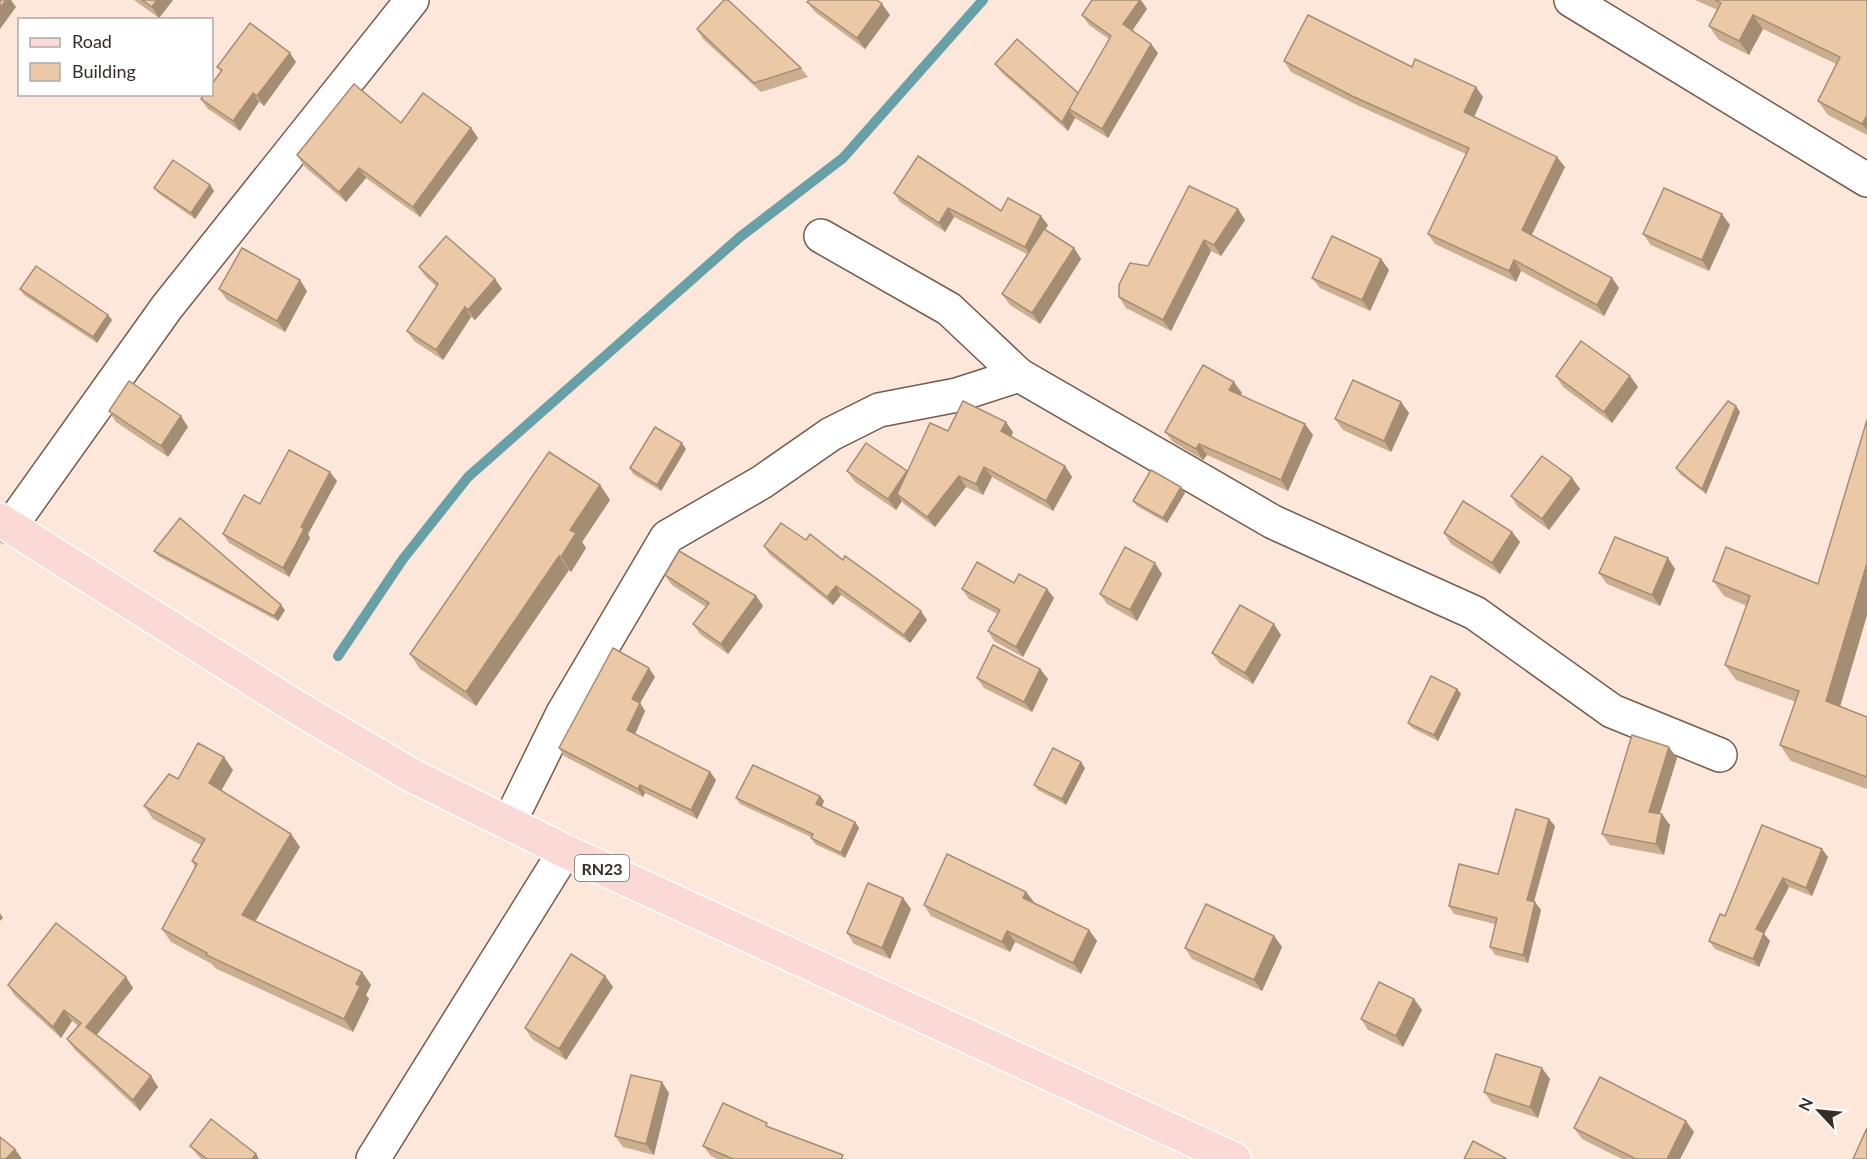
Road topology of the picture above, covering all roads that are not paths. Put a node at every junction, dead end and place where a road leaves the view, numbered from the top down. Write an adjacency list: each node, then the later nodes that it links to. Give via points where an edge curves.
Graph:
1 (412, 0): 6 (street, via 167,307)
2 (1571, 0): 3 (street)
3 (1867, 180)
4 (820, 236): 5 (street, via 949,309)
5 (1019, 375): 7 (street, via 1273,522 1475,613 1612,711); 8 (street, via 957,395 879,410 831,434 762,482 667,537 562,715)
6 (5, 524): 8 (main road, RN23, via 296,707 411,775)
7 (1720, 755)
8 (509, 823): 9 (main road, RN23)
9 (565, 851): 10 (street); 11 (main road, RN23)
10 (373, 1159)
11 (1233, 1159)

